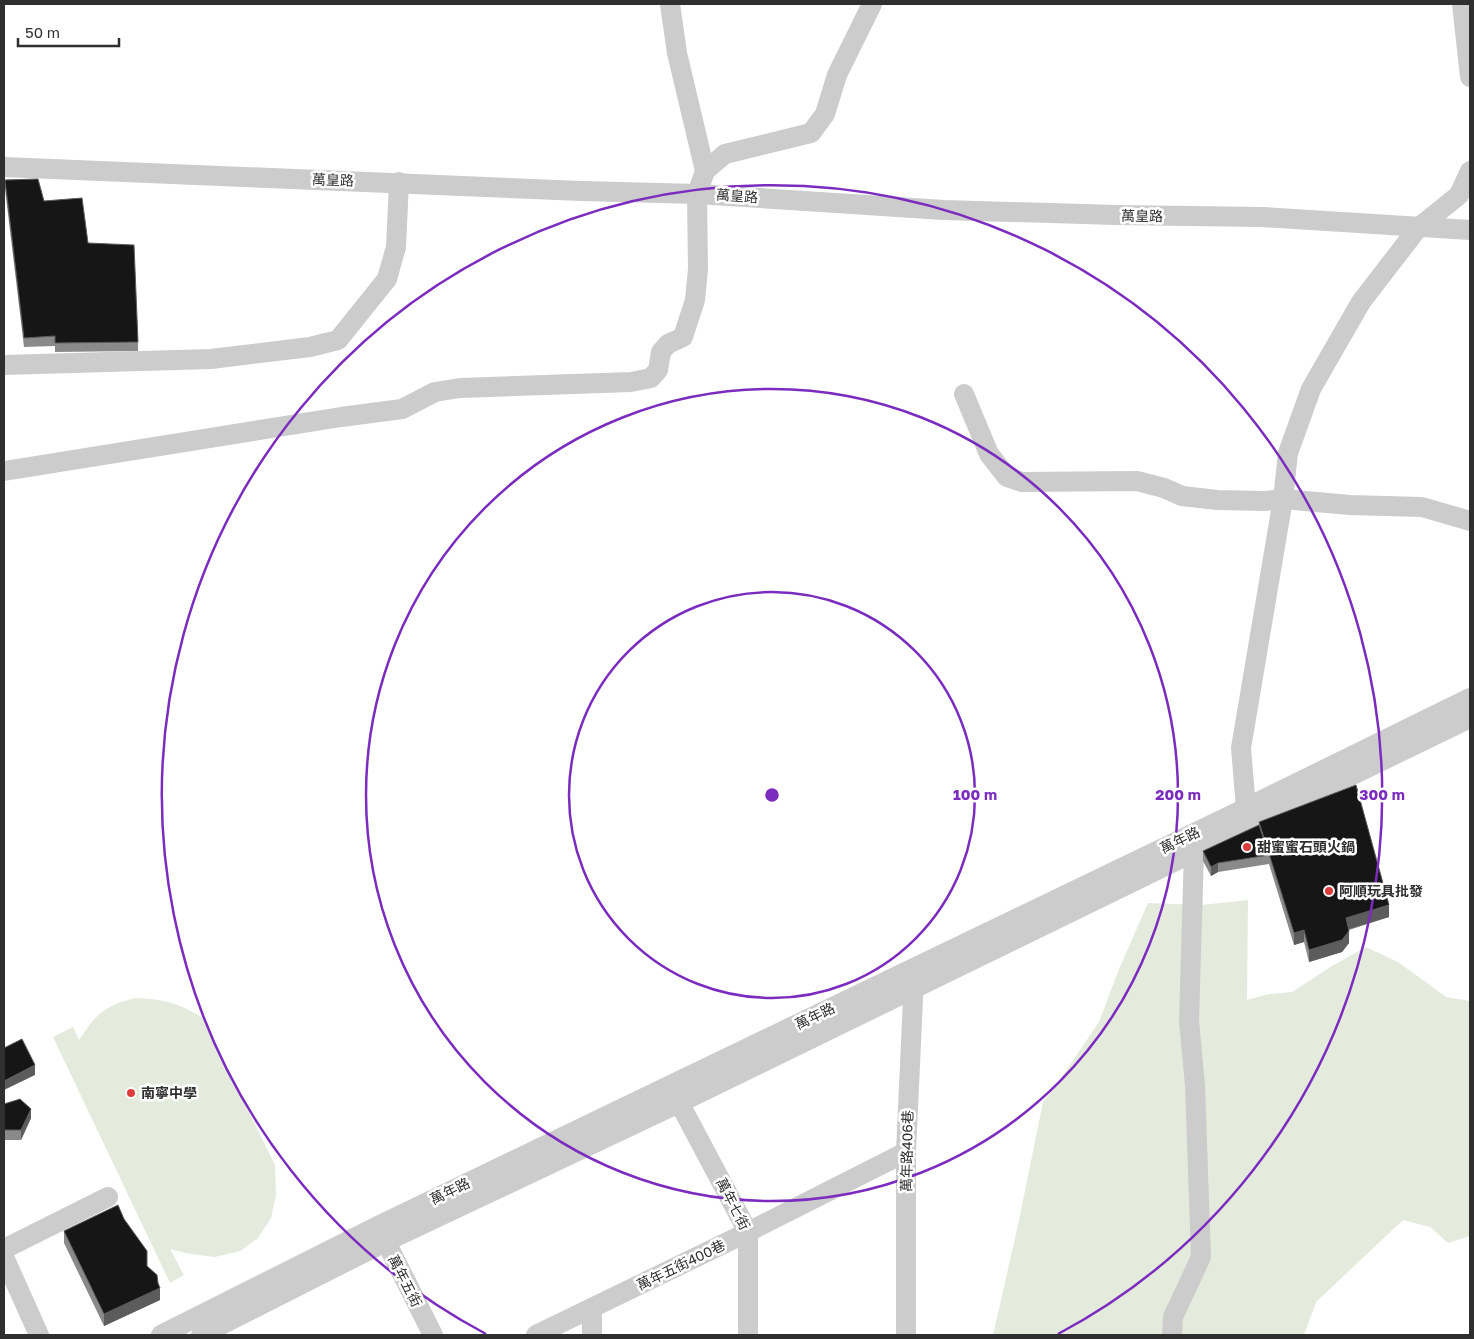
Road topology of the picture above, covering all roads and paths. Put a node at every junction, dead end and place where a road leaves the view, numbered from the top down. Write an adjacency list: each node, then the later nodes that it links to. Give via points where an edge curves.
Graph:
1 (670, 4): 6 (street, via 677,53)
2 (872, 4): 6 (street, via 837,75 825,114 811,133 725,154)
3 (1462, 4): 4 (street)
4 (1470, 77)
5 (4, 166): 8 (street, 萬皇路)
6 (705, 171): 9 (street)
7 (1470, 171): 10 (street, via 1459,195)
8 (399, 182): 9 (street, 萬皇路); 12 (street, via 396,247 387,279 338,340 310,347 211,359)
9 (697, 194): 10 (street, 萬皇路, via 944,210 1262,217); 14 (street, via 695,300 683,337 660,352 658,370 651,378 631,382 460,388 435,392 402,409)
10 (1418, 228): 11 (street, 萬皇路); 15 (street, via 1361,302 1311,389 1288,453)
11 (1470, 230)
12 (4, 364)
13 (964, 394): 15 (street, via 989,454 1007,477 1022,482 1137,481 1182,496 1217,500)
14 (4, 471)
15 (1283, 499): 16 (street, via 1422,507); 19 (street, via 1241,748)
16 (1470, 521)
17 (1470, 698): 19 (street, 萬年路)
18 (1470, 718): 20 (street, 萬年路)
19 (1246, 808): 21 (street, 萬年路)
20 (1194, 852): 22 (street, 萬年路); 42 (street, via 1189,1020 1195,1085 1201,1257 1173,1317)
21 (914, 968): 22 (street, 萬年路406巷); 23 (street, 萬年路)
22 (914, 988): 24 (street, 萬年路); 25 (street, 萬年路406巷)
23 (669, 1086): 24 (street, 萬年七街); 28 (street, 萬年路)
24 (679, 1103): 27 (street, 萬年七街); 28 (street, 萬年路)
25 (906, 1152): 27 (street, 萬年五街400巷); 41 (street, 萬年路406巷)
26 (108, 1197): 29 (street)
27 (748, 1232): 32 (street, 萬年五街400巷); 40 (street, 萬年七街)
28 (382, 1234): 31 (street, 萬年路); 33 (street, 萬年路); 37 (street, 萬年五街)
29 (4, 1249)
30 (4, 1257): 34 (street)
31 (224, 1304): 33 (street); 35 (street, 萬年路)
32 (592, 1308): 38 (street, 萬年五街400巷); 39 (street)
33 (219, 1330): 36 (street, 萬年路)
34 (39, 1335)
35 (160, 1335)
36 (200, 1335)
37 (433, 1335)
38 (536, 1335)
39 (592, 1335)
40 (748, 1335)
41 (906, 1335)
42 (1172, 1335)

